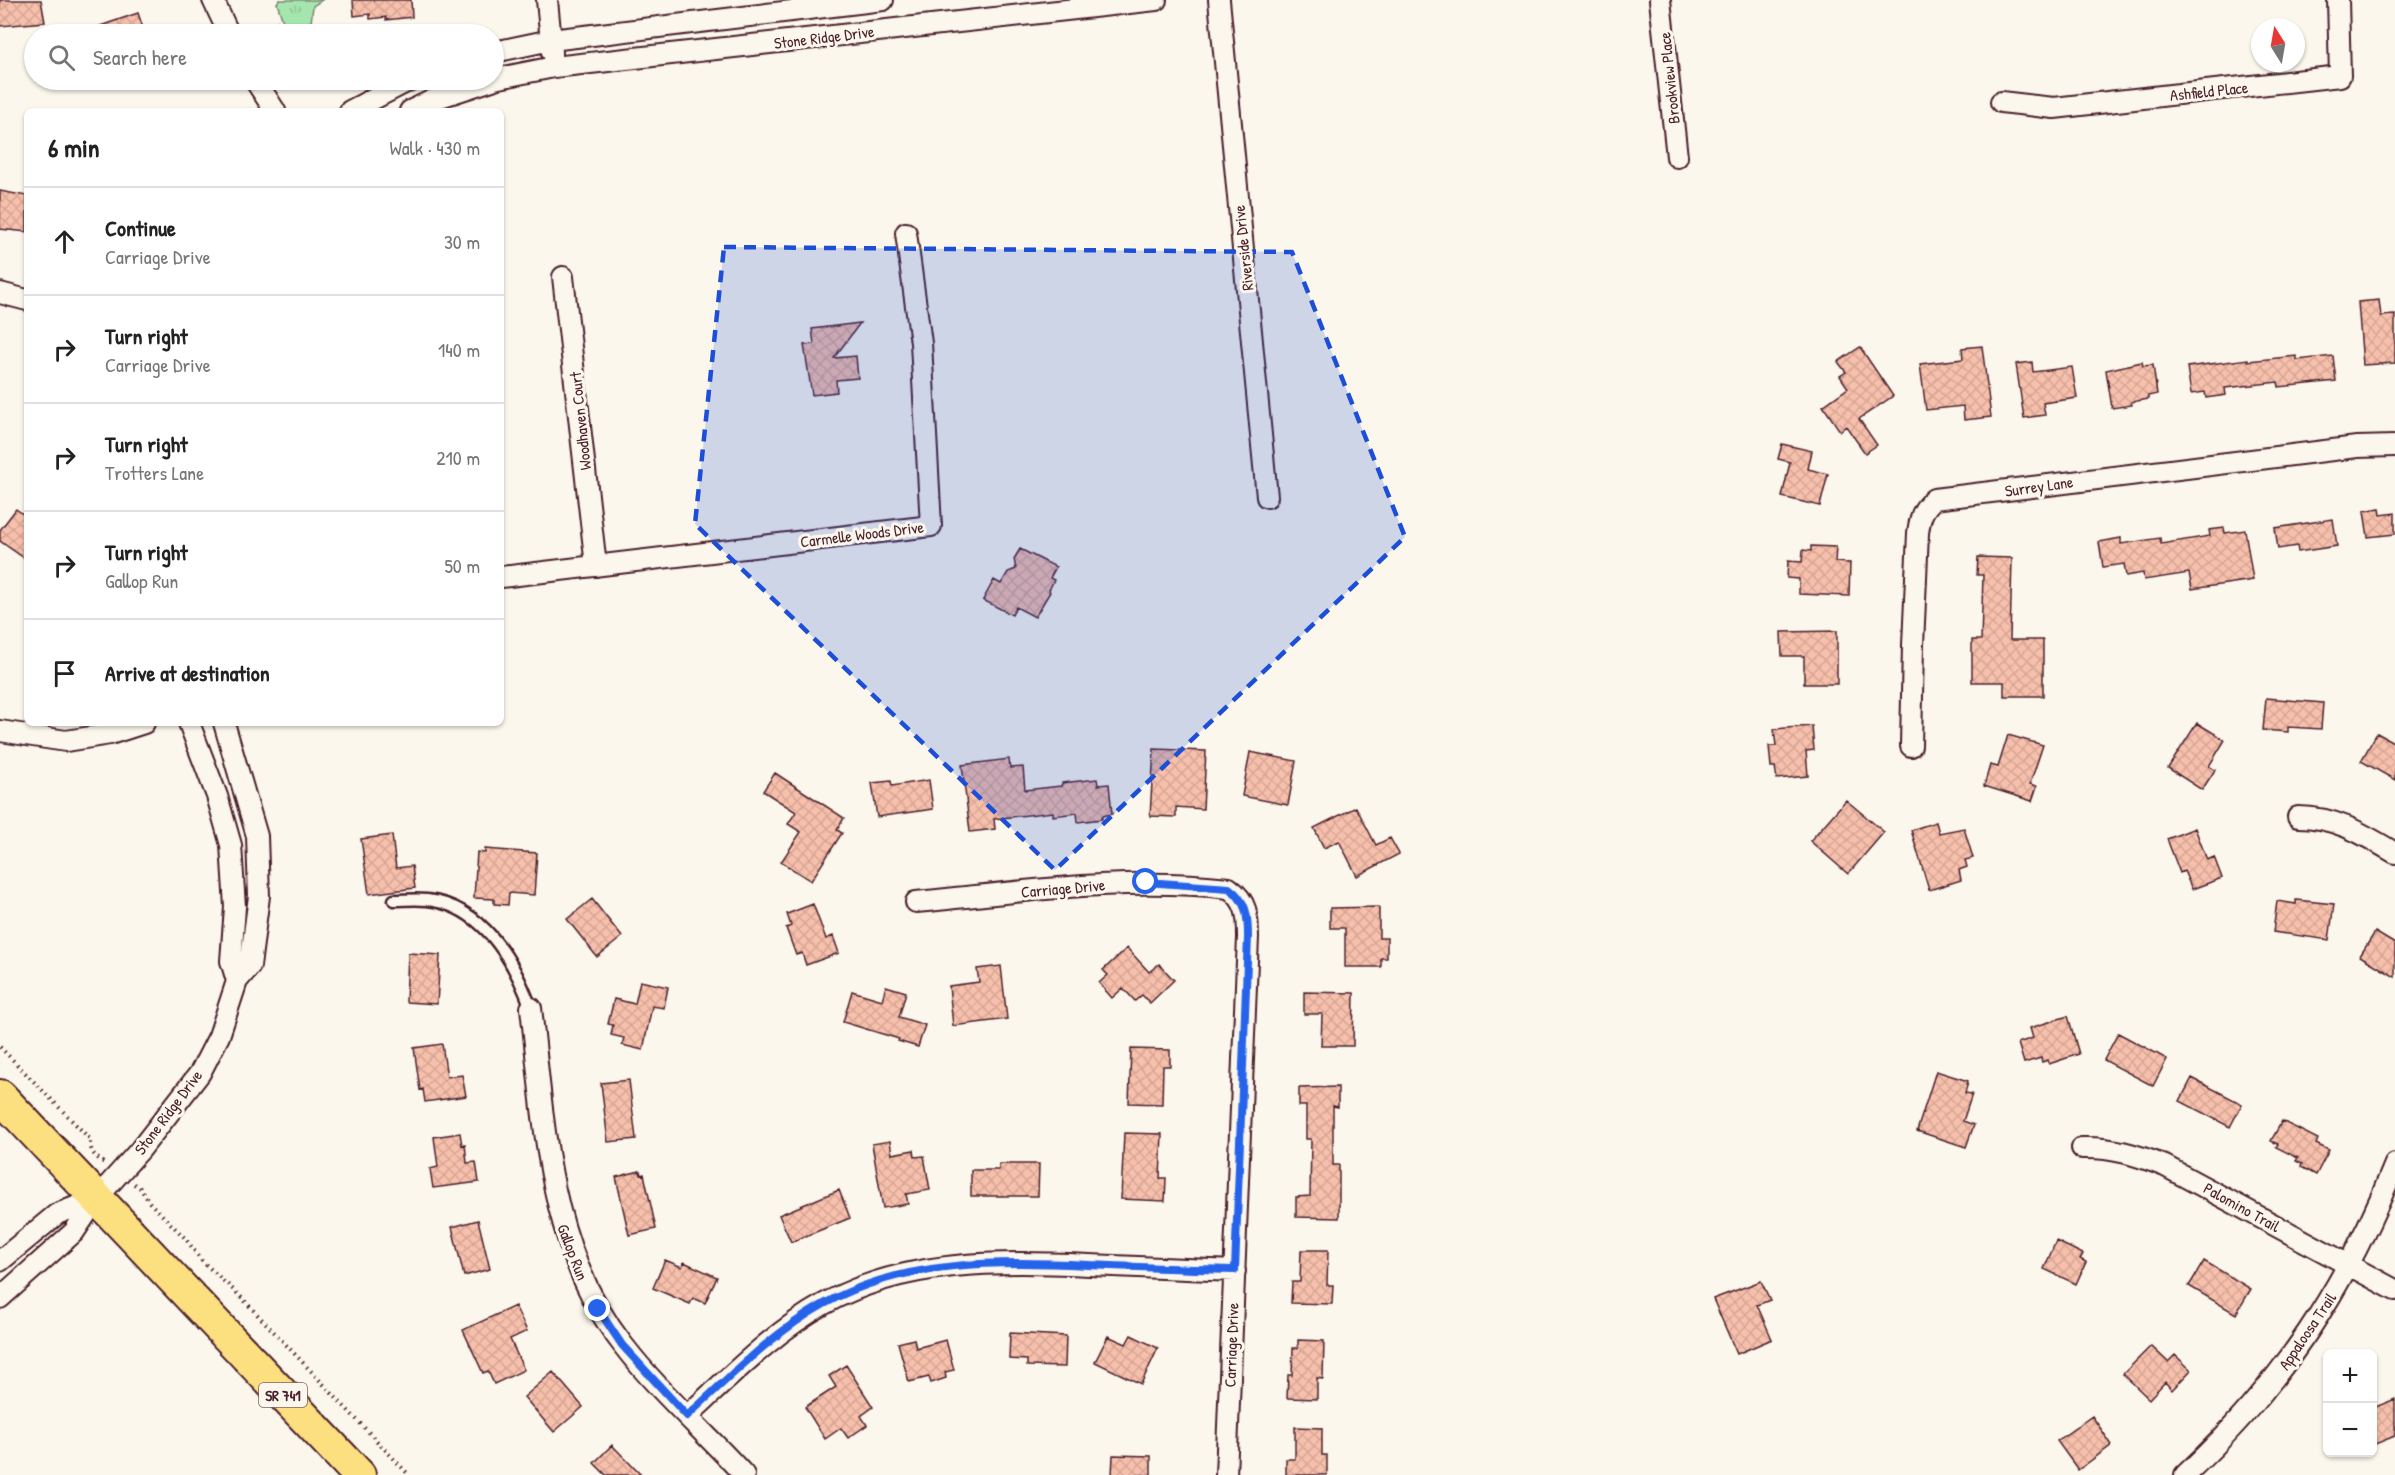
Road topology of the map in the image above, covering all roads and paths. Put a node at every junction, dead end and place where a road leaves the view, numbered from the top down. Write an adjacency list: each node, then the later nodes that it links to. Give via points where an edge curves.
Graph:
1 (213, 0): 10 (street)
2 (547, 0): 13 (street)
3 (875, 0): 4 (street, Stone Ridge Drive); 12 (street); 13 (street, Stone Ridge Drive)
4 (883, 0)
5 (1156, 0): 12 (street, Stone Ridge Drive)
6 (1219, 0): 30 (street, Riverside Drive)
7 (1660, 0): 24 (street, Brookview Place)
8 (2338, 0): 20 (street, Ashfield Place, via 2340,76 2054,108)
9 (282, 19): 11 (path)
10 (225, 24)
11 (276, 24)
12 (880, 30): 15 (street, Stone Ridge Drive)
13 (551, 40): 14 (street, Stone Ridge Drive); 15 (street)
14 (504, 49)
15 (554, 67): 16 (street, Stone Ridge Drive)
16 (504, 77)
17 (261, 90): 21 (street)
18 (391, 90): 22 (street)
19 (461, 90): 23 (street, Stone Ridge Drive)
20 (2001, 102)
21 (273, 108)
22 (356, 108)
23 (416, 108)
24 (1677, 157)
25 (906, 233): 31 (street, Carmelle Woods Drive, via 921,343 931,526)
26 (563, 277): 31 (street, Woodhaven Court)
27 (0, 293): 28 (street)
28 (24, 299)
29 (2395, 446): 37 (street, Surrey Lane, via 2357,447 1934,499 1925,507 1918,533)
30 (1267, 497)
31 (596, 566): 32 (street, Carmelle Woods Drive)
32 (504, 577)
33 (135, 726): 36 (street, via 66,741)
34 (190, 726): 42 (street, Stone Ridge Drive, via 231,845 236,907 231,961)
35 (225, 726): 42 (street, Stone Ridge Drive, via 257,836 259,896 250,966)
36 (0, 731)
37 (1911, 746)
38 (2298, 817): 39 (street, via 2340,823)
39 (2395, 853)
40 (394, 900): 43 (lane, via 440,903 486,928 514,967)
41 (916, 902): 52 (street, Carriage Drive, via 1146,882 1229,888 1239,896 1246,907 1248,937)
42 (237, 981): 48 (street, Stone Ridge Drive, via 219,1036 200,1073)
43 (531, 1008): 55 (street, Gallop Run, via 549,1159 568,1244 598,1309 622,1345)
44 (0, 1047): 48 (path, via 90,1140 93,1155)
45 (0, 1096): 49 (main road, SR 741)
46 (2082, 1148): 51 (street, Palomino Trail, via 2110,1149 2165,1166)
47 (2395, 1164): 51 (street, Appaloosa Trail)
48 (119, 1173): 49 (street, Stone Ridge Drive); 57 (path, via 140,1188 202,1261)
49 (96, 1199): 50 (street, Stone Ridge Drive, via 57,1214); 54 (street, Stone Ridge Drive, via 74,1232); 56 (main road, SR 741)
50 (0, 1261)
51 (2349, 1267): 53 (street, Palomino Trail); 60 (street, Appaloosa Trail, via 2314,1326 2271,1384)
52 (1235, 1270): 55 (street, via 976,1263 891,1277 850,1291 800,1319); 59 (street, Carriage Drive)
53 (2395, 1290)
54 (0, 1298)
55 (687, 1416): 58 (street, Gallop Run)
56 (359, 1475)
57 (409, 1475)
58 (744, 1475)
59 (1226, 1475)
60 (2185, 1475)

